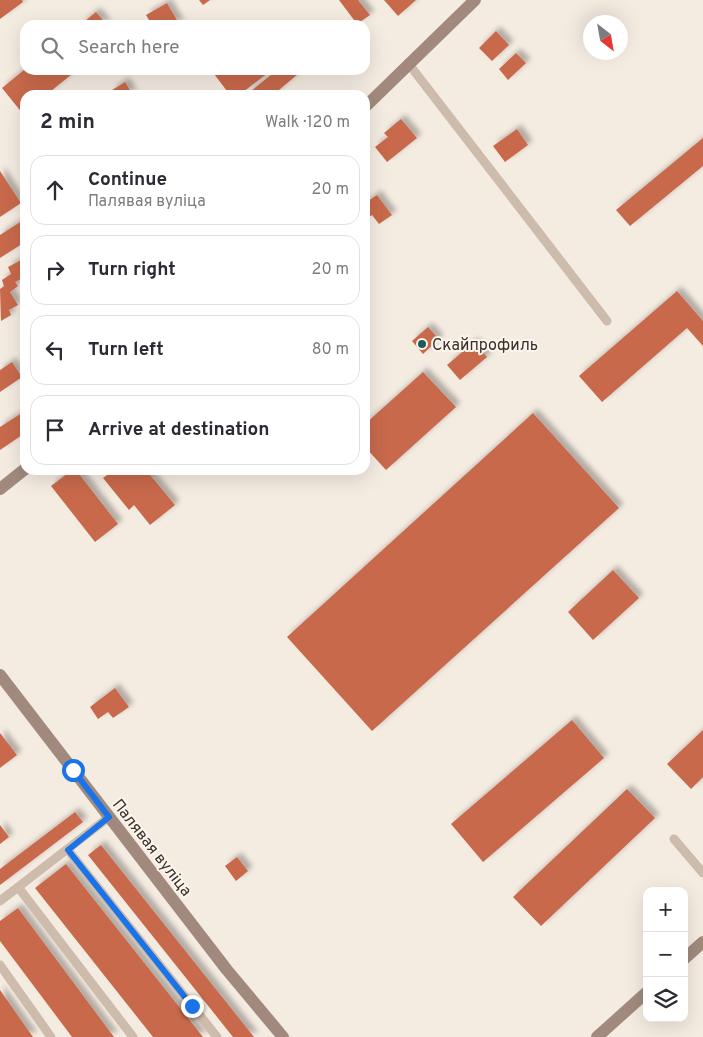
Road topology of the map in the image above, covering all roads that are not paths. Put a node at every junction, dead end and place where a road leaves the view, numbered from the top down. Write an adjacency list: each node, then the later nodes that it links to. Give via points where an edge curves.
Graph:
1 (475, 0): 2 (main road)
2 (408, 63): 3 (main road); 4 (lane)
3 (370, 102)
4 (607, 321)
5 (20, 473): 6 (main road)
6 (0, 489)
7 (0, 675): 8 (main road, Палявая вуліца)
8 (109, 817): 10 (lane); 21 (main road, Палявая вуліца)
9 (674, 840): 11 (lane)
10 (68, 850): 12 (lane); 20 (lane)
11 (703, 872)
12 (18, 887): 13 (lane); 19 (lane)
13 (0, 901)
14 (703, 942): 15 (main road)
15 (688, 955)
16 (0, 964): 18 (lane)
17 (643, 996): 22 (main road)
18 (51, 1037)
19 (133, 1037)
20 (216, 1037)
21 (283, 1037)
22 (597, 1037)

